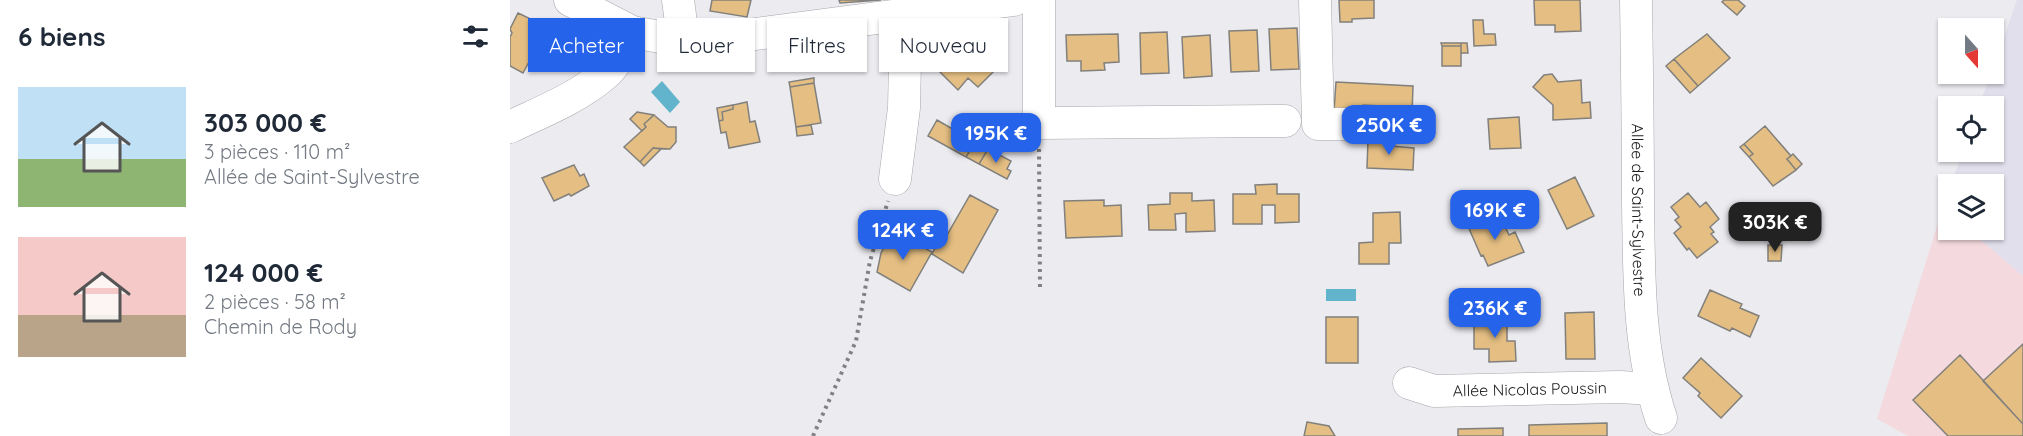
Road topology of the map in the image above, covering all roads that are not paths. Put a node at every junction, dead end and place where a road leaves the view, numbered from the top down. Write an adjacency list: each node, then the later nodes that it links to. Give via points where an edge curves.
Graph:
1 (570, 0): 8 (street)
2 (678, 0): 9 (street)
3 (1039, 0): 12 (street, via 1039,123)
4 (1315, 0): 13 (street, via 1318,124)
5 (1636, 0): 17 (street, Allée de Saint-Sylvestre, via 1639,281 1646,351)
6 (999, 1): 7 (street)
7 (906, 15): 10 (street); 15 (street, via 904,108)
8 (605, 18)
9 (680, 18)
10 (755, 34)
11 (607, 72): 14 (street, via 565,100)
12 (1285, 121)
13 (1398, 124)
14 (510, 127)
15 (895, 179)
16 (1409, 383): 17 (street, Allée Nicolas Poussin, via 1434,391 1620,387)
17 (1657, 403)

